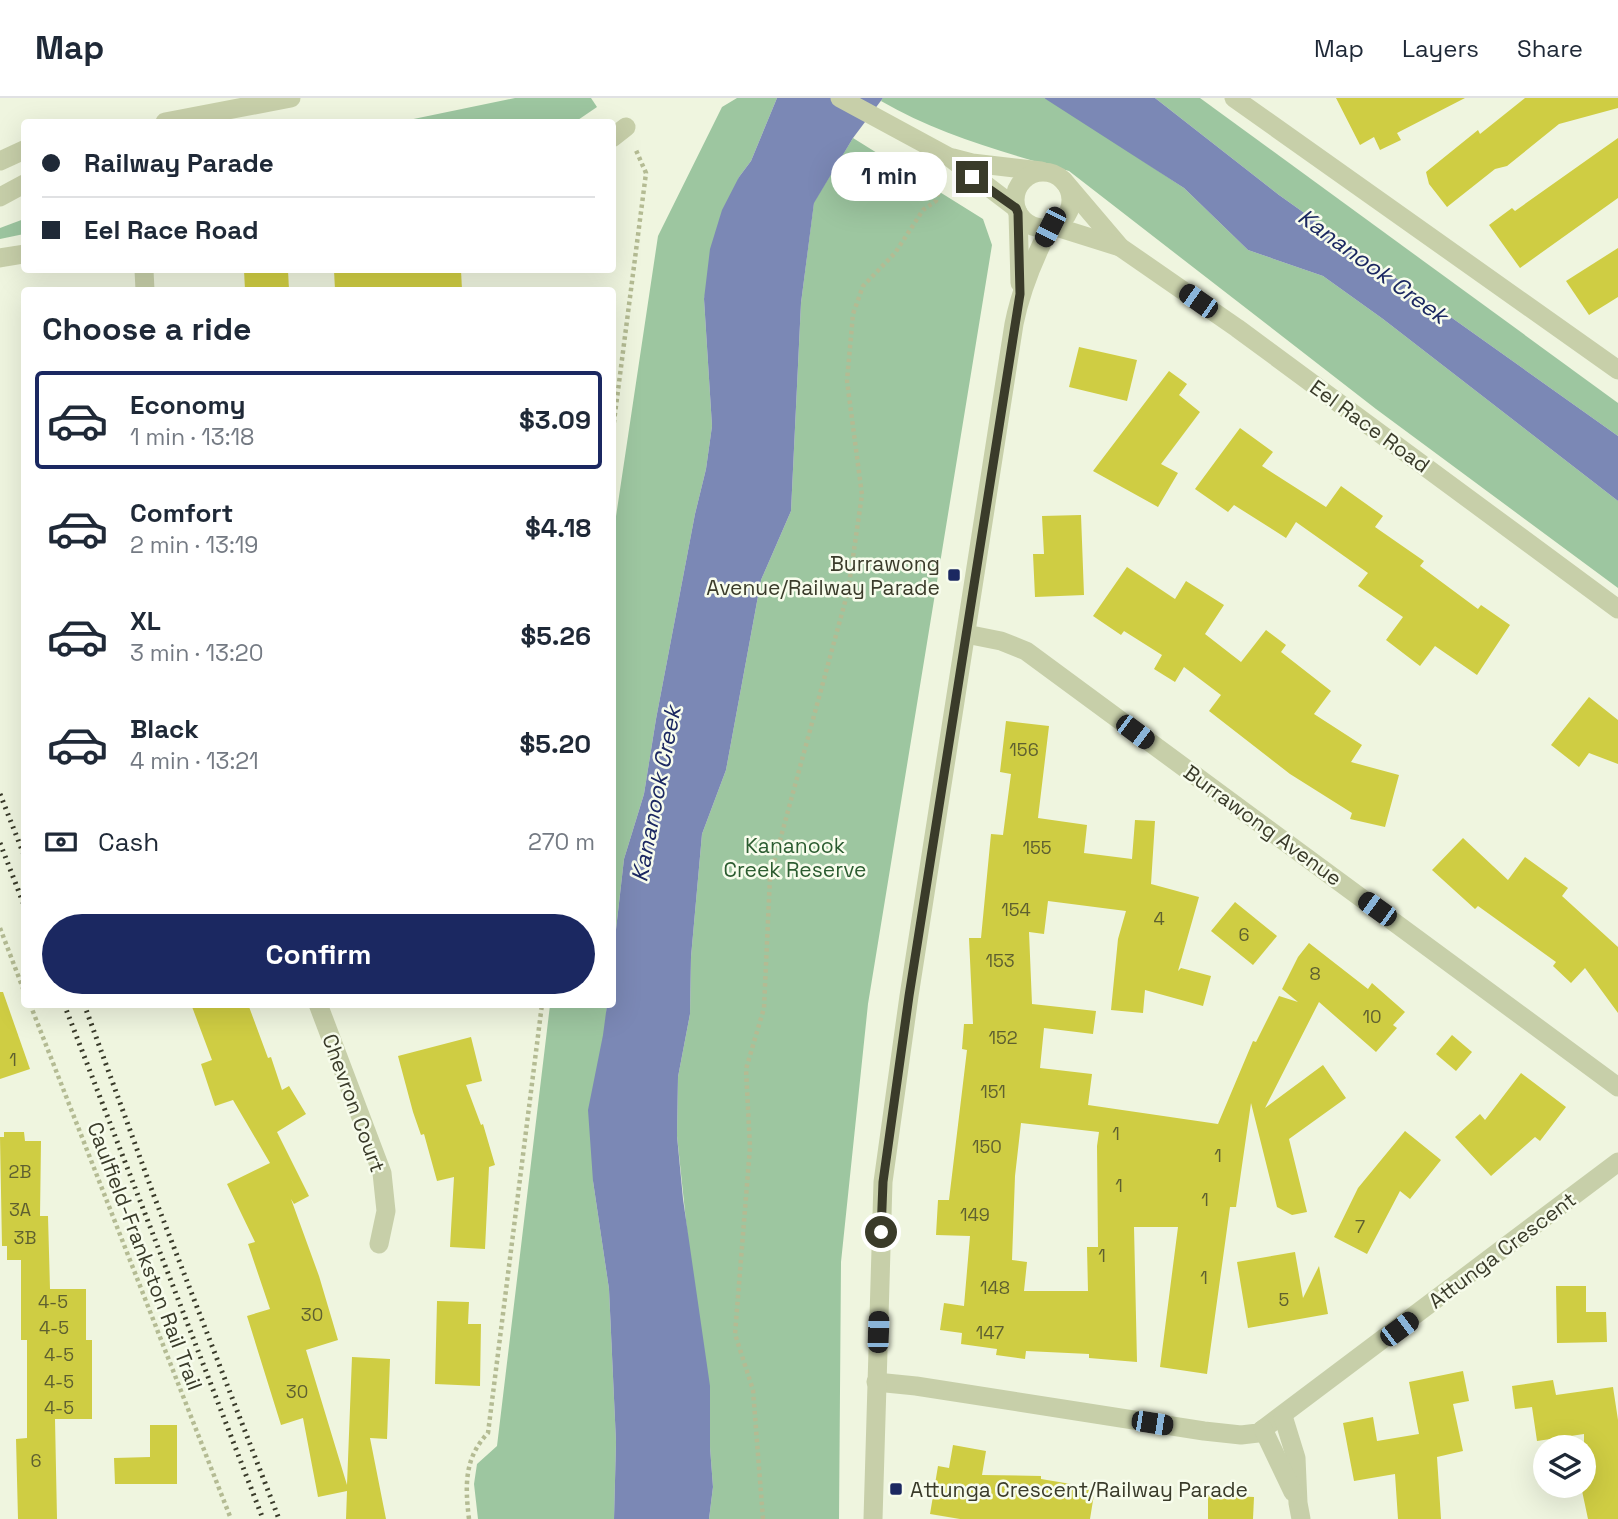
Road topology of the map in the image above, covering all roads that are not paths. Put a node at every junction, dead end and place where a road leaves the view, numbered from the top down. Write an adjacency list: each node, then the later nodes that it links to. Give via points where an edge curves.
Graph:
1 (291, 98): 4 (street)
2 (839, 98): 6 (street)
3 (1234, 98): 18 (street)
4 (181, 119)
5 (21, 151): 7 (street)
6 (948, 157): 8 (street); 12 (street)
7 (0, 161)
8 (1044, 171): 9 (street); 12 (street, via 1022,180 1016,190)
9 (1063, 180): 13 (street, via 1071,203 1063,219); 14 (street, Eel Race Road)
10 (21, 186): 11 (street)
11 (0, 197)
12 (1017, 211): 13 (street, via 1032,226); 17 (street)
13 (1052, 226): 14 (street, Eel Race Road); 17 (street)
14 (1121, 247): 19 (street, Eel Race Road)
15 (21, 254): 16 (street)
16 (0, 258)
17 (1020, 294): 20 (street)
18 (1618, 370)
19 (1618, 609)
20 (966, 634): 22 (street, Burrawong Avenue, via 1026,651); 25 (street, via 883,1182)
21 (320, 1008): 24 (street, Chevron Court, via 382,1173 386,1211)
22 (1618, 1087)
23 (1615, 1170): 26 (street, Attunga Crescent)
24 (379, 1244)
25 (876, 1382): 27 (street, Attunga Crescent, via 1204,1431 1241,1434); 29 (street)
26 (1283, 1416): 27 (street, Attunga Crescent); 28 (street, via 1296,1458)
27 (1263, 1429): 28 (street)
28 (1299, 1511)
29 (873, 1519)

